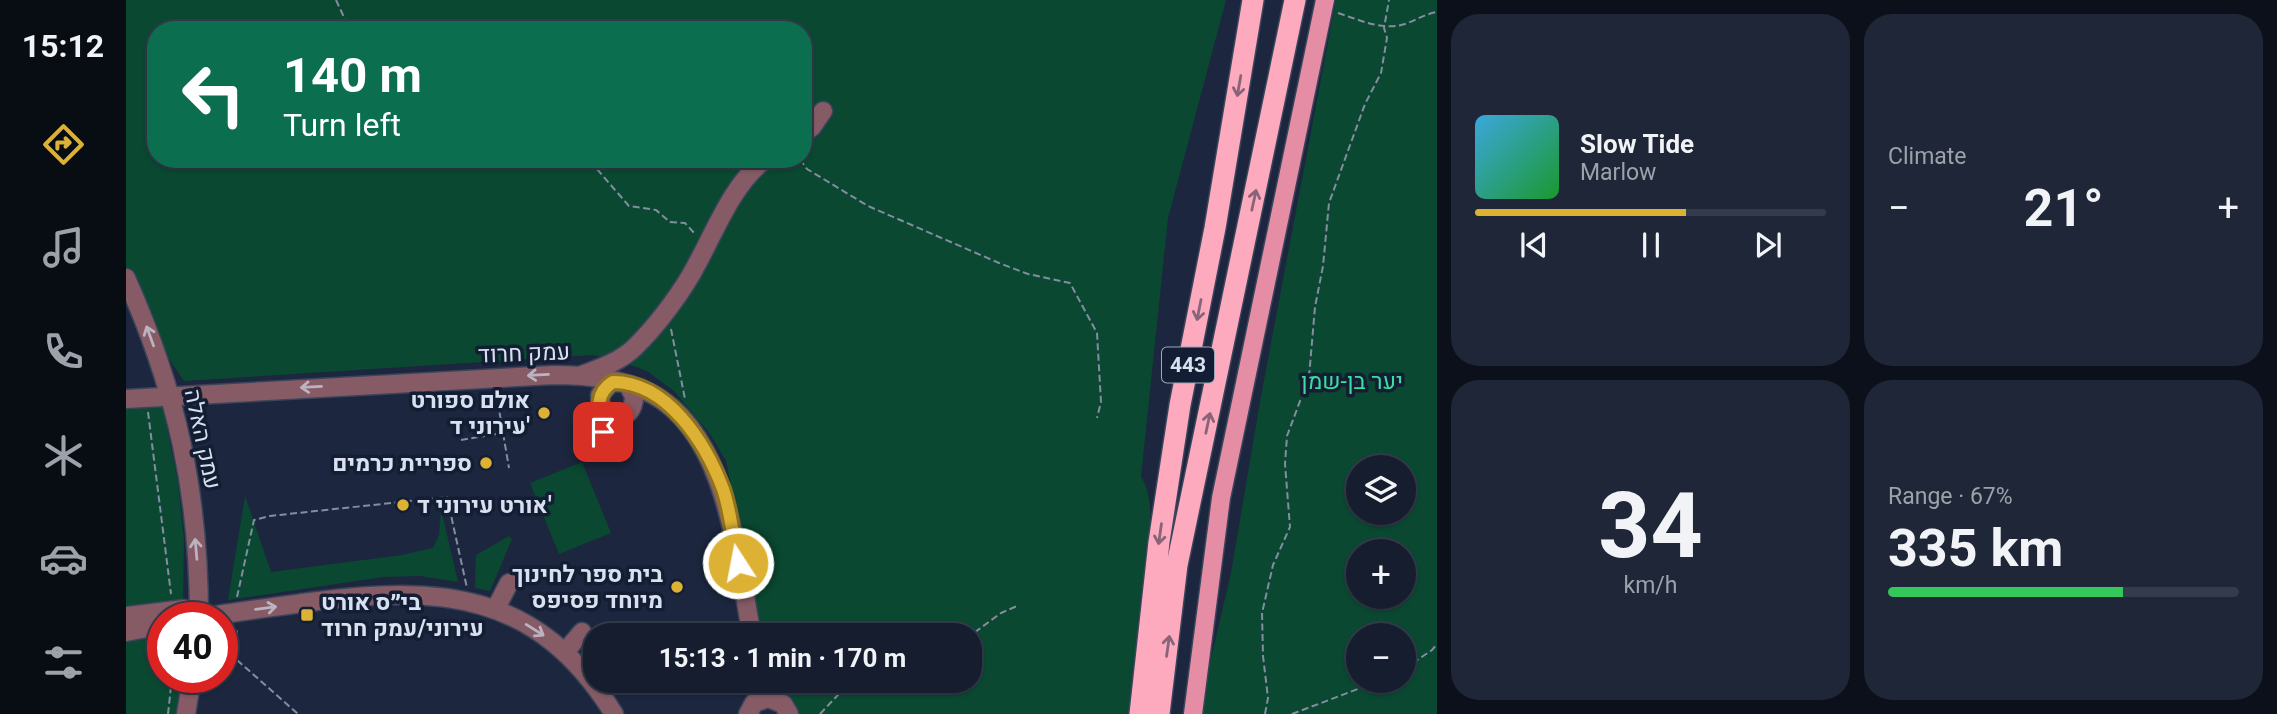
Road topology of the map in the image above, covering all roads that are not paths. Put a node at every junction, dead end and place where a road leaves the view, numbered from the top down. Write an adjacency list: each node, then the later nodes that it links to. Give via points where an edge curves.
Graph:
1 (1253, 0): 32 (highway, 443, one-way to 32, via 1180,405)
2 (1295, 0): 33 (highway, 443, one-way to 2, via 1177,565)
3 (1325, 4): 34 (main road, via 1221,498)
4 (823, 111): 5 (street)
5 (812, 127)
6 (754, 168): 8 (street, via 723,214 697,265 633,349 609,365)
7 (126, 279): 10 (street, עמק האלה, one-way to 7)
8 (580, 375): 9 (street, עמק חרוד); 10 (street, עמק חרוד, one-way to 10)
9 (623, 384): 12 (street, via 610,383 601,391); 12 (street, via 633,391 631,410 611,418); 20 (street, עמק חרוד, via 653,395 678,413 708,456 723,491)
10 (170, 395): 11 (street, עמק חרוד); 15 (street, עמק האלה, one-way to 10, via 191,492)
11 (126, 399)
12 (600, 406): 13 (street)
13 (603, 432)
14 (509, 583): 17 (street)
15 (198, 602)
16 (238, 605): 17 (street, one-way to 17, via 389,594 446,596)
17 (495, 610): 24 (street, one-way to 24)
18 (147, 613): 19 (street)
19 (126, 616)
20 (750, 623)
21 (147, 628): 22 (street)
22 (126, 632)
23 (582, 632): 24 (street)
24 (565, 652): 30 (street)
25 (190, 693): 29 (street)
26 (762, 693): 28 (street)
27 (770, 693): 31 (street)
28 (747, 712)
29 (186, 714)
30 (614, 714)
31 (789, 714)
32 (1140, 714)
33 (1159, 714)
34 (1193, 714)

